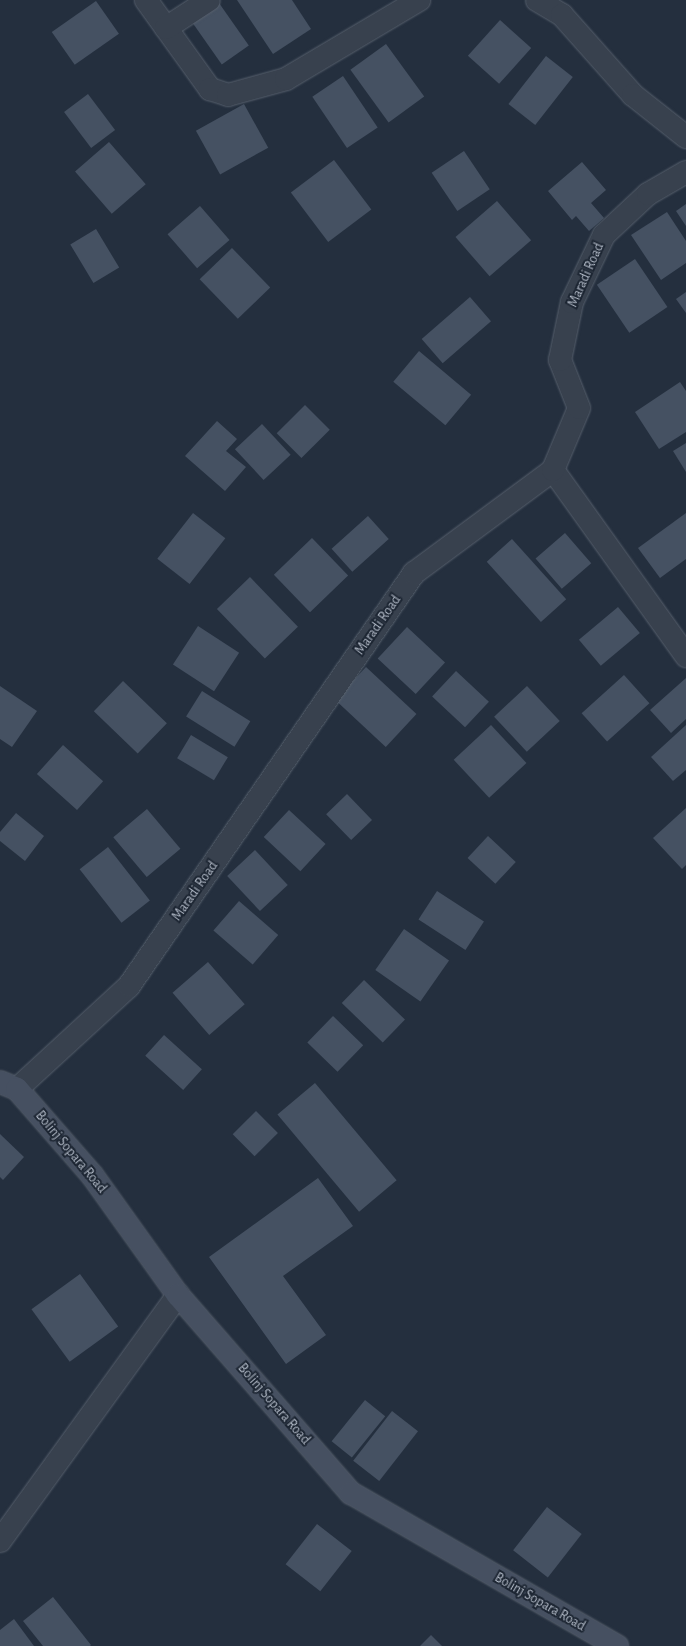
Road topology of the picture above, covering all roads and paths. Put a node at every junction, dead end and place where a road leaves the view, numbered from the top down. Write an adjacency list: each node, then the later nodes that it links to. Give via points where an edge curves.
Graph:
1 (146, 0): 5 (street)
2 (209, 0): 5 (street)
3 (419, 0): 5 (street, via 286,79 228,95 210,89)
4 (537, 0): 6 (street, via 562,15 633,95)
5 (166, 28)
6 (686, 137)
7 (686, 172): 8 (street, Maradi Road, via 648,194 604,235 572,302 560,360 578,408)
8 (553, 470): 9 (street); 10 (street, Maradi Road, via 414,573 129,986)
9 (686, 656)
10 (8, 1086): 11 (main road, Bolinj Sopara Road, via 92,1174)
11 (178, 1295): 12 (street); 13 (main road, Bolinj Sopara Road, via 351,1494)
12 (0, 1541)
13 (618, 1646)

